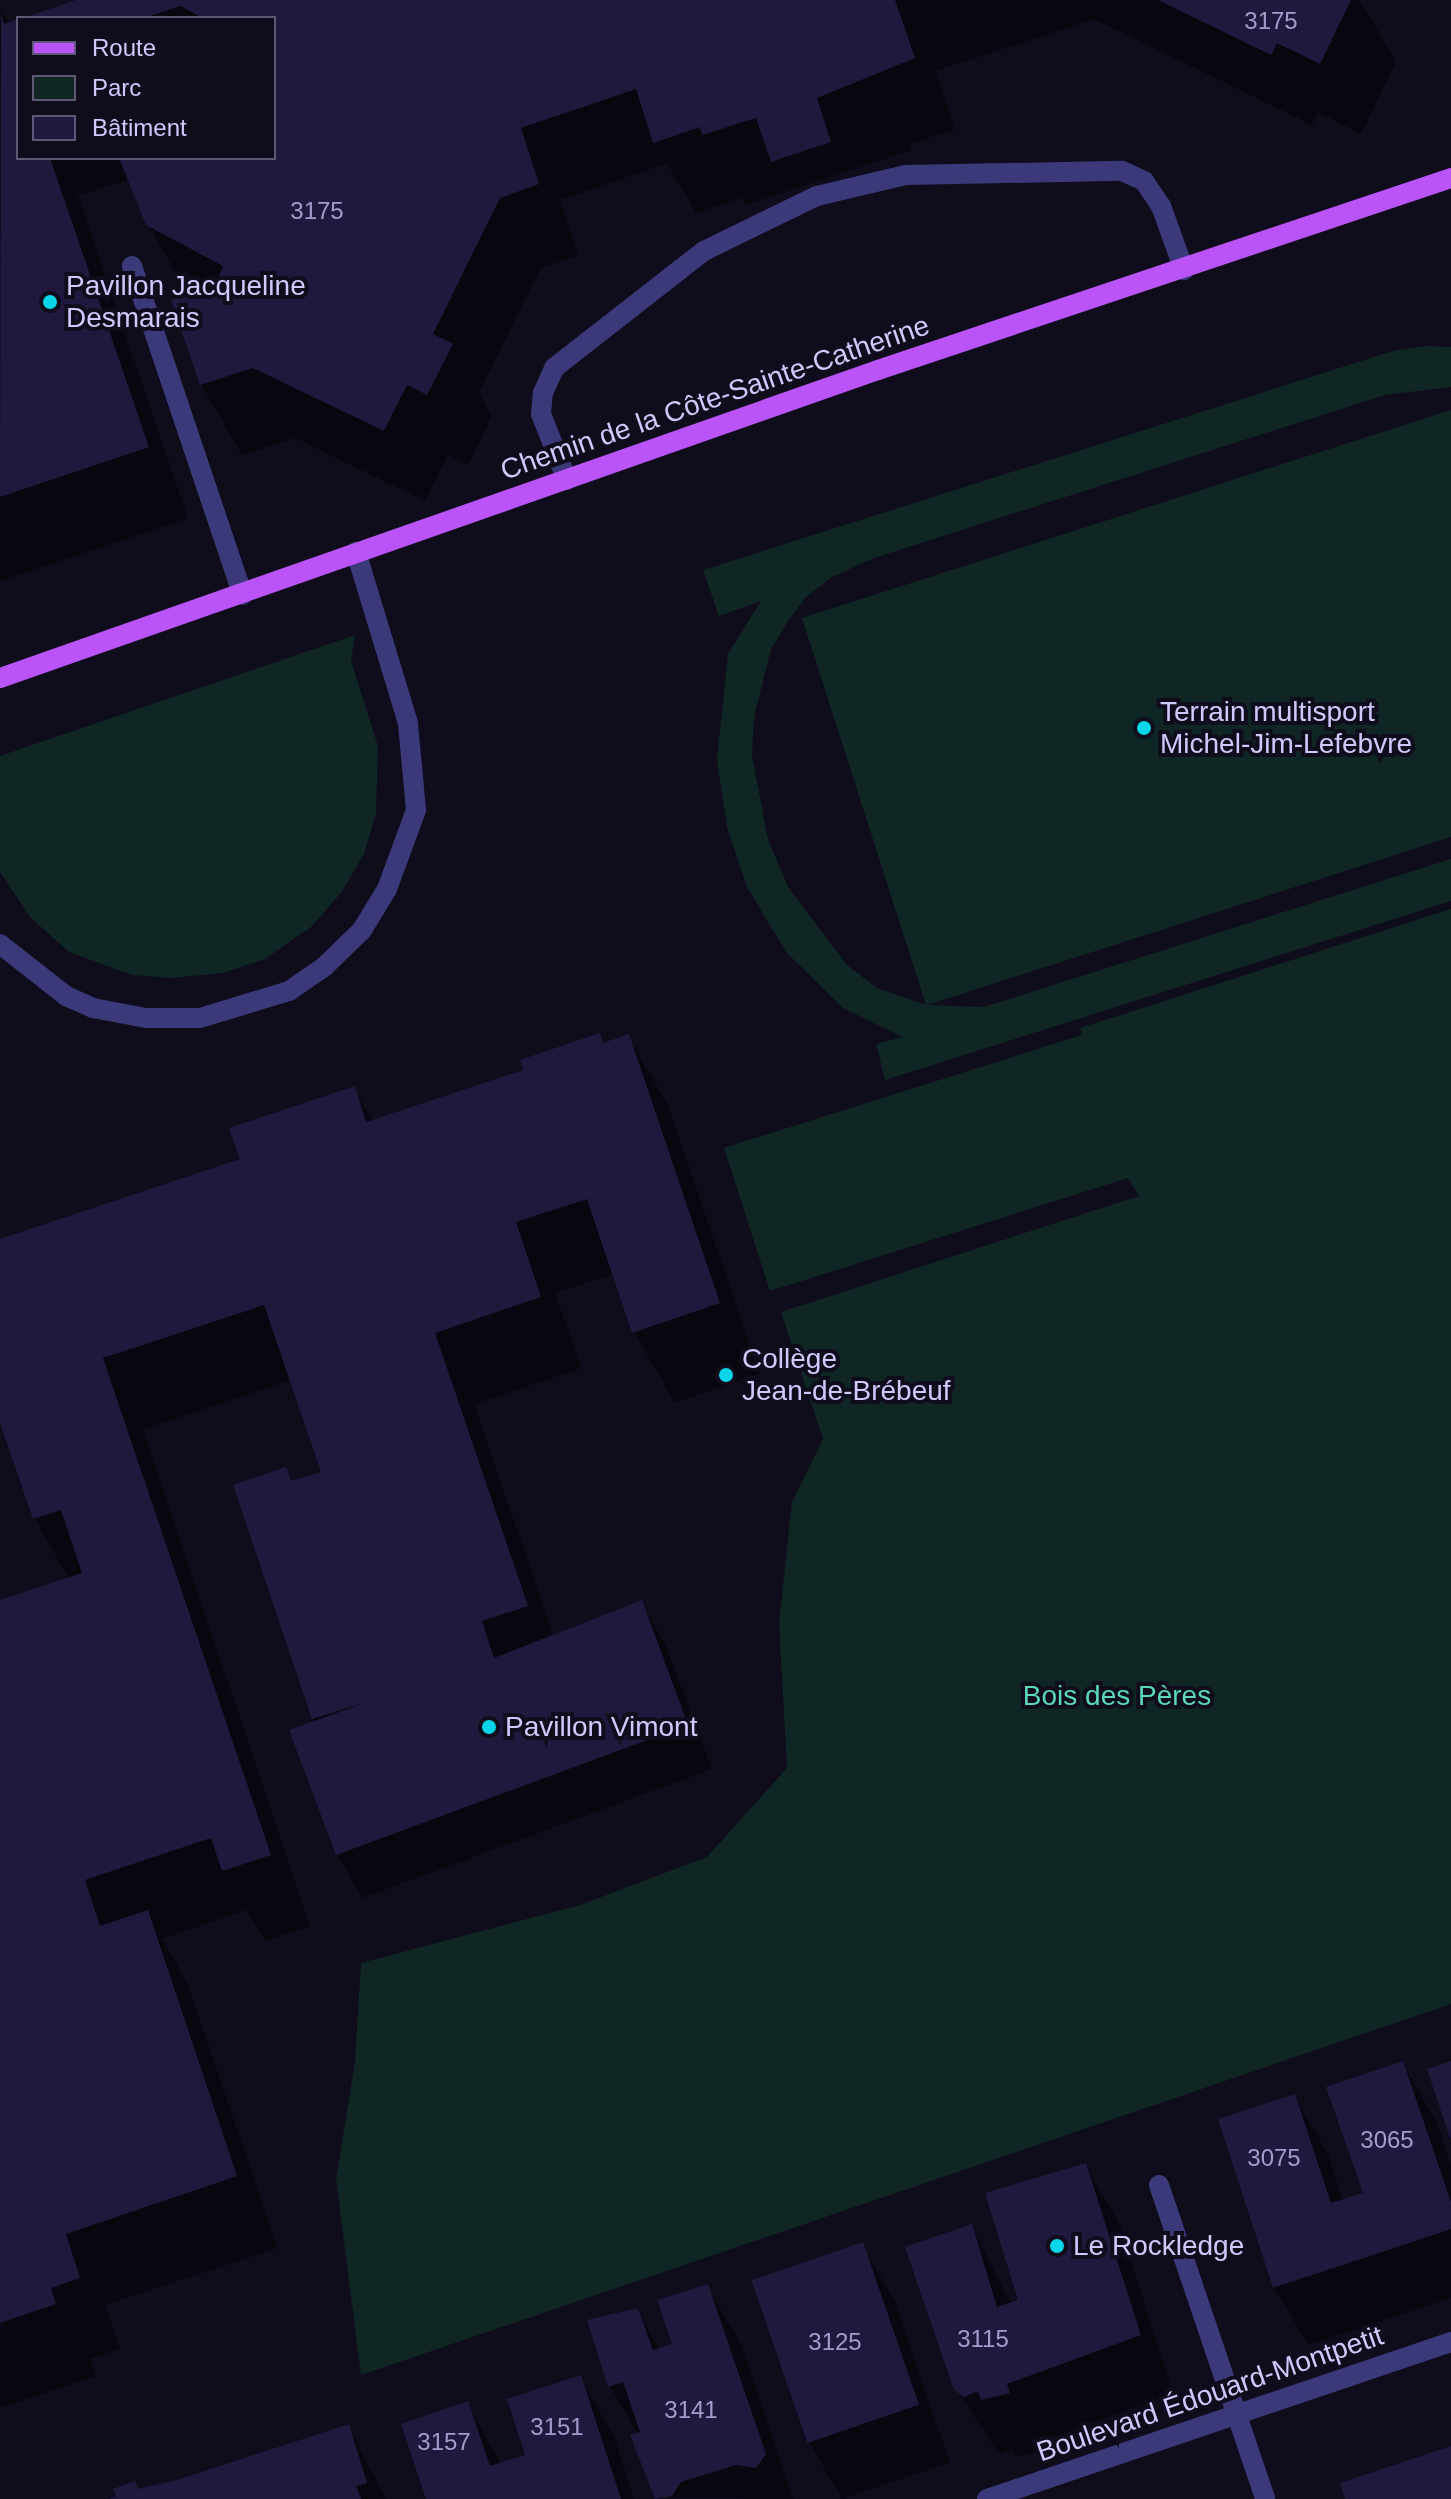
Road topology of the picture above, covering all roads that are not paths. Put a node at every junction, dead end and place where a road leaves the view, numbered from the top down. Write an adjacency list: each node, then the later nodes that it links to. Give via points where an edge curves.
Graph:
1 (1451, 178): 3 (main road, Chemin de la Côte-Sainte-Catherine)
2 (132, 266): 6 (street)
3 (1184, 270): 4 (main road, Chemin de la Côte-Sainte-Catherine); 4 (street, via 1161,206 1144,181 1122,171 906,175 817,196 704,251 554,368 541,414)
4 (567, 480): 5 (main road, Chemin de la Côte-Sainte-Catherine)
5 (356, 552): 6 (main road, Chemin de la Côte-Sainte-Catherine); 8 (street, via 408,723 416,810 387,889 362,930 324,967 289,991 200,1018 146,1018 93,1008 66,996)
6 (243, 595): 7 (main road, Chemin de la Côte-Sainte-Catherine)
7 (0, 678)
8 (0, 944)
9 (1159, 2185): 11 (street)
10 (1451, 2342): 11 (street, Boulevard Édouard-Montpetit)
11 (1238, 2415): 12 (street, Boulevard Édouard-Montpetit); 13 (street)
12 (987, 2499)
13 (1265, 2499)

